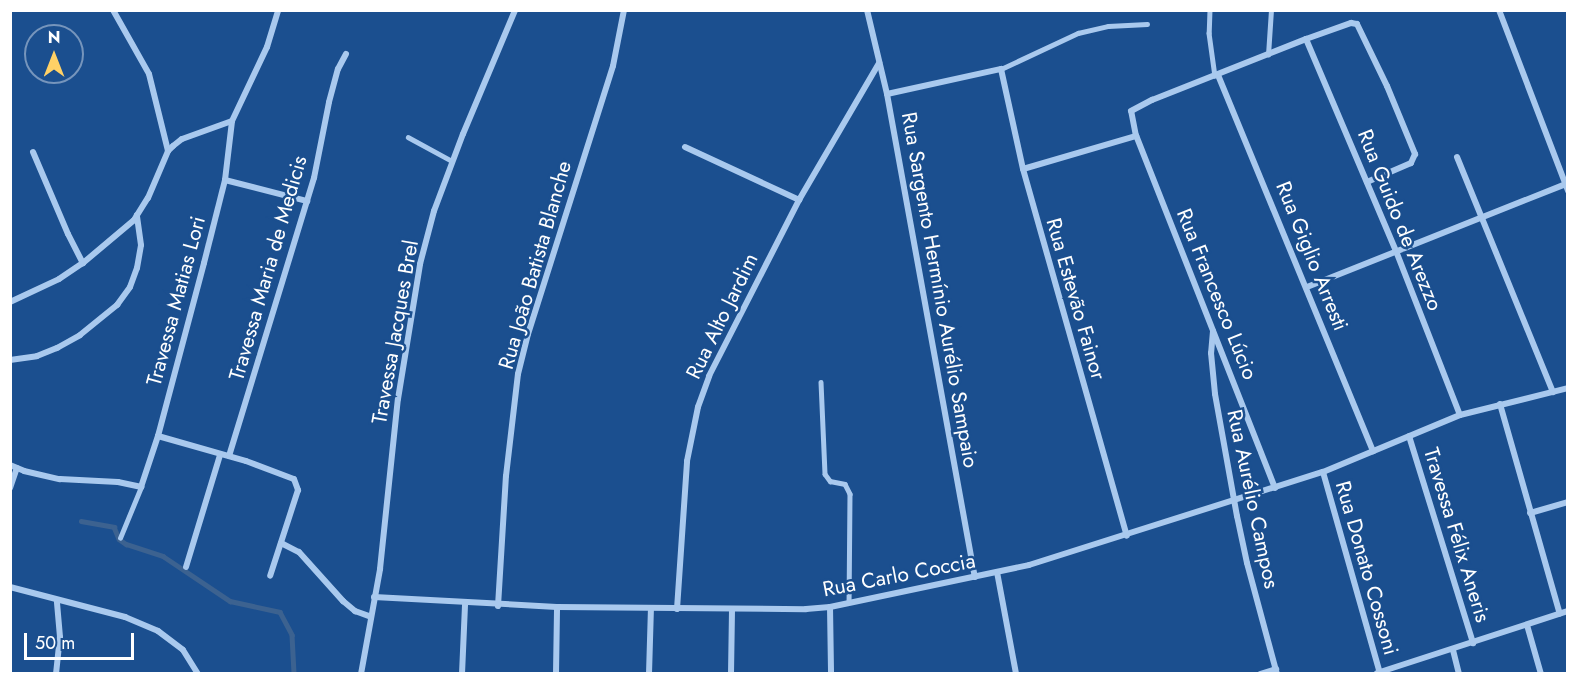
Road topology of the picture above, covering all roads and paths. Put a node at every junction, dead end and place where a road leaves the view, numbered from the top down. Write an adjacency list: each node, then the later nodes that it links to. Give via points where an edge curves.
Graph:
1 (113, 10): 21 (street, via 148,74)
2 (278, 10): 17 (street, Travessa Matias Lori, via 267,47)
3 (515, 10): 24 (street, Travessa Jacques Brel)
4 (624, 10): 70 (street, Rua João Batista Blanche, via 613,66 518,374 506,476)
5 (867, 10): 13 (street, Rua Sargento Hermínio Aurélio Sampaio)
6 (1210, 10): 15 (lane, via 1209,33)
7 (1271, 10): 12 (lane)
8 (1499, 10): 28 (street)
9 (1147, 24): 14 (lane, via 1108,26 1078,33)
10 (1306, 39): 12 (street); 27 (street, Rua Guido de Arezzo); 27 (street, via 1356,24 1388,86 1415,154 1411,163)
11 (346, 54): 31 (street, Travessa Maria de Medicis, via 329,102)
12 (1268, 54): 15 (street)
13 (879, 63): 16 (street, Rua Sargento Hermínio Aurélio Sampaio); 30 (street, Rua Alto Jardim)
14 (1001, 69): 16 (street); 25 (street, Rua Estevão Fainor)
15 (1217, 75): 18 (street, Rua Francesco Lúcio, via 1134,108 1131,111); 36 (street, Rua Giglio Arresti)
16 (887, 94): 64 (street, Rua Sargento Hermínio Aurélio Sampaio)
17 (232, 121): 21 (street, via 182,140); 26 (street, Travessa Matias Lori)
18 (1136, 136): 25 (street); 38 (street, Rua Francesco Lúcio)
19 (408, 137): 24 (lane)
20 (685, 147): 30 (street)
21 (168, 151): 32 (street)
22 (33, 152): 35 (street)
23 (1456, 157): 33 (street)
24 (452, 161): 66 (street, Travessa Jacques Brel, via 420,264)
25 (1023, 170): 58 (street, Rua Estevão Fainor)
26 (225, 180): 31 (street); 45 (street, Travessa Matias Lori)
27 (1367, 182): 34 (street, Rua Guido de Arezzo)
28 (1566, 183): 29 (street); 33 (street)
29 (1568, 191)
30 (799, 200): 74 (street, Rua Alto Jardim, via 726,339 698,407 687,461)
31 (307, 201): 49 (street, Travessa Maria de Medicis)
32 (137, 215): 35 (street); 39 (street, via 141,245 137,268 117,305 57,348)
33 (1483, 218): 34 (street); 42 (street)
34 (1396, 252): 36 (street); 44 (street, Rua Guido de Arezzo)
35 (83, 263): 37 (street)
36 (1307, 286): 47 (street, Rua Giglio Arresti)
37 (10, 302)
38 (1213, 328): 54 (street, Rua Francesco Lúcio); 55 (street, Rua Aurélio Campos, via 1214,382)
39 (10, 360)
40 (821, 382): 68 (lane, via 825,474 830,481 845,484 850,494)
41 (1568, 388): 42 (street, Rua Carlo Coccia)
42 (1553, 392): 43 (street, Rua Carlo Coccia)
43 (1500, 404): 44 (street, Rua Carlo Coccia); 57 (street)
44 (1460, 415): 46 (street, Rua Carlo Coccia)
45 (158, 436): 48 (street); 52 (street, Travessa Matias Lori)
46 (1409, 436): 47 (street, Rua Carlo Coccia); 80 (street, Travessa Félix Aneris)
47 (1373, 451): 51 (street, Rua Carlo Coccia)
48 (220, 454): 49 (street); 61 (street)
49 (230, 456): 60 (street, via 294,479 297,484)
50 (14, 466): 52 (street, via 60,479); 53 (street)
51 (1323, 472): 54 (street, Rua Carlo Coccia); 83 (street, Rua Donato Cossoni)
52 (141, 487): 59 (lane, Travessa Matias Lori)
53 (10, 488)
54 (1275, 488): 55 (street, Rua Carlo Coccia)
55 (1235, 502): 58 (street, Rua Carlo Coccia); 82 (street, Rua Aurélio Campos)
56 (1568, 502): 57 (street)
57 (1530, 513): 77 (street)
58 (1127, 536): 62 (street, Rua Carlo Coccia)
59 (120, 538)
60 (281, 543): 63 (street); 78 (street, via 299,552 355,611)
61 (186, 567)
62 (997, 572): 64 (street, Rua Carlo Coccia); 92 (street)
63 (270, 576)
64 (975, 576): 68 (street, Rua Carlo Coccia)
65 (10, 587): 67 (street)
66 (374, 597): 69 (street, Rua Carlo Coccia); 78 (street, Travessa Jacques Brel)
67 (57, 600): 84 (street, via 60,637); 85 (street, via 125,617 158,631 183,650)
68 (849, 602): 71 (street, Rua Carlo Coccia)
69 (465, 604): 70 (street, Rua Carlo Coccia); 87 (street)
70 (498, 606): 72 (street, Rua Carlo Coccia)
71 (830, 607): 75 (street, Rua Carlo Coccia); 91 (street)
72 (557, 608): 73 (street, Rua Carlo Coccia); 88 (street)
73 (651, 608): 74 (street, Rua Carlo Coccia); 89 (street)
74 (677, 609): 75 (street, Rua Carlo Coccia)
75 (732, 609): 90 (street)
76 (1568, 611): 77 (street)
77 (1560, 614): 79 (street)
78 (369, 616): 86 (street, Travessa Jacques Brel)
79 (1527, 625): 80 (street); 95 (street)
80 (1473, 643): 81 (street)
81 (1453, 650): 83 (street); 94 (street)
82 (1276, 671): 93 (street)
83 (1378, 673)
84 (56, 674)
85 (198, 674)
86 (361, 674)
87 (462, 674)
88 (556, 674)
89 (649, 674)
90 (731, 674)
91 (831, 674)
92 (1016, 674)
93 (1260, 674)
94 (1459, 674)
95 (1541, 674)

